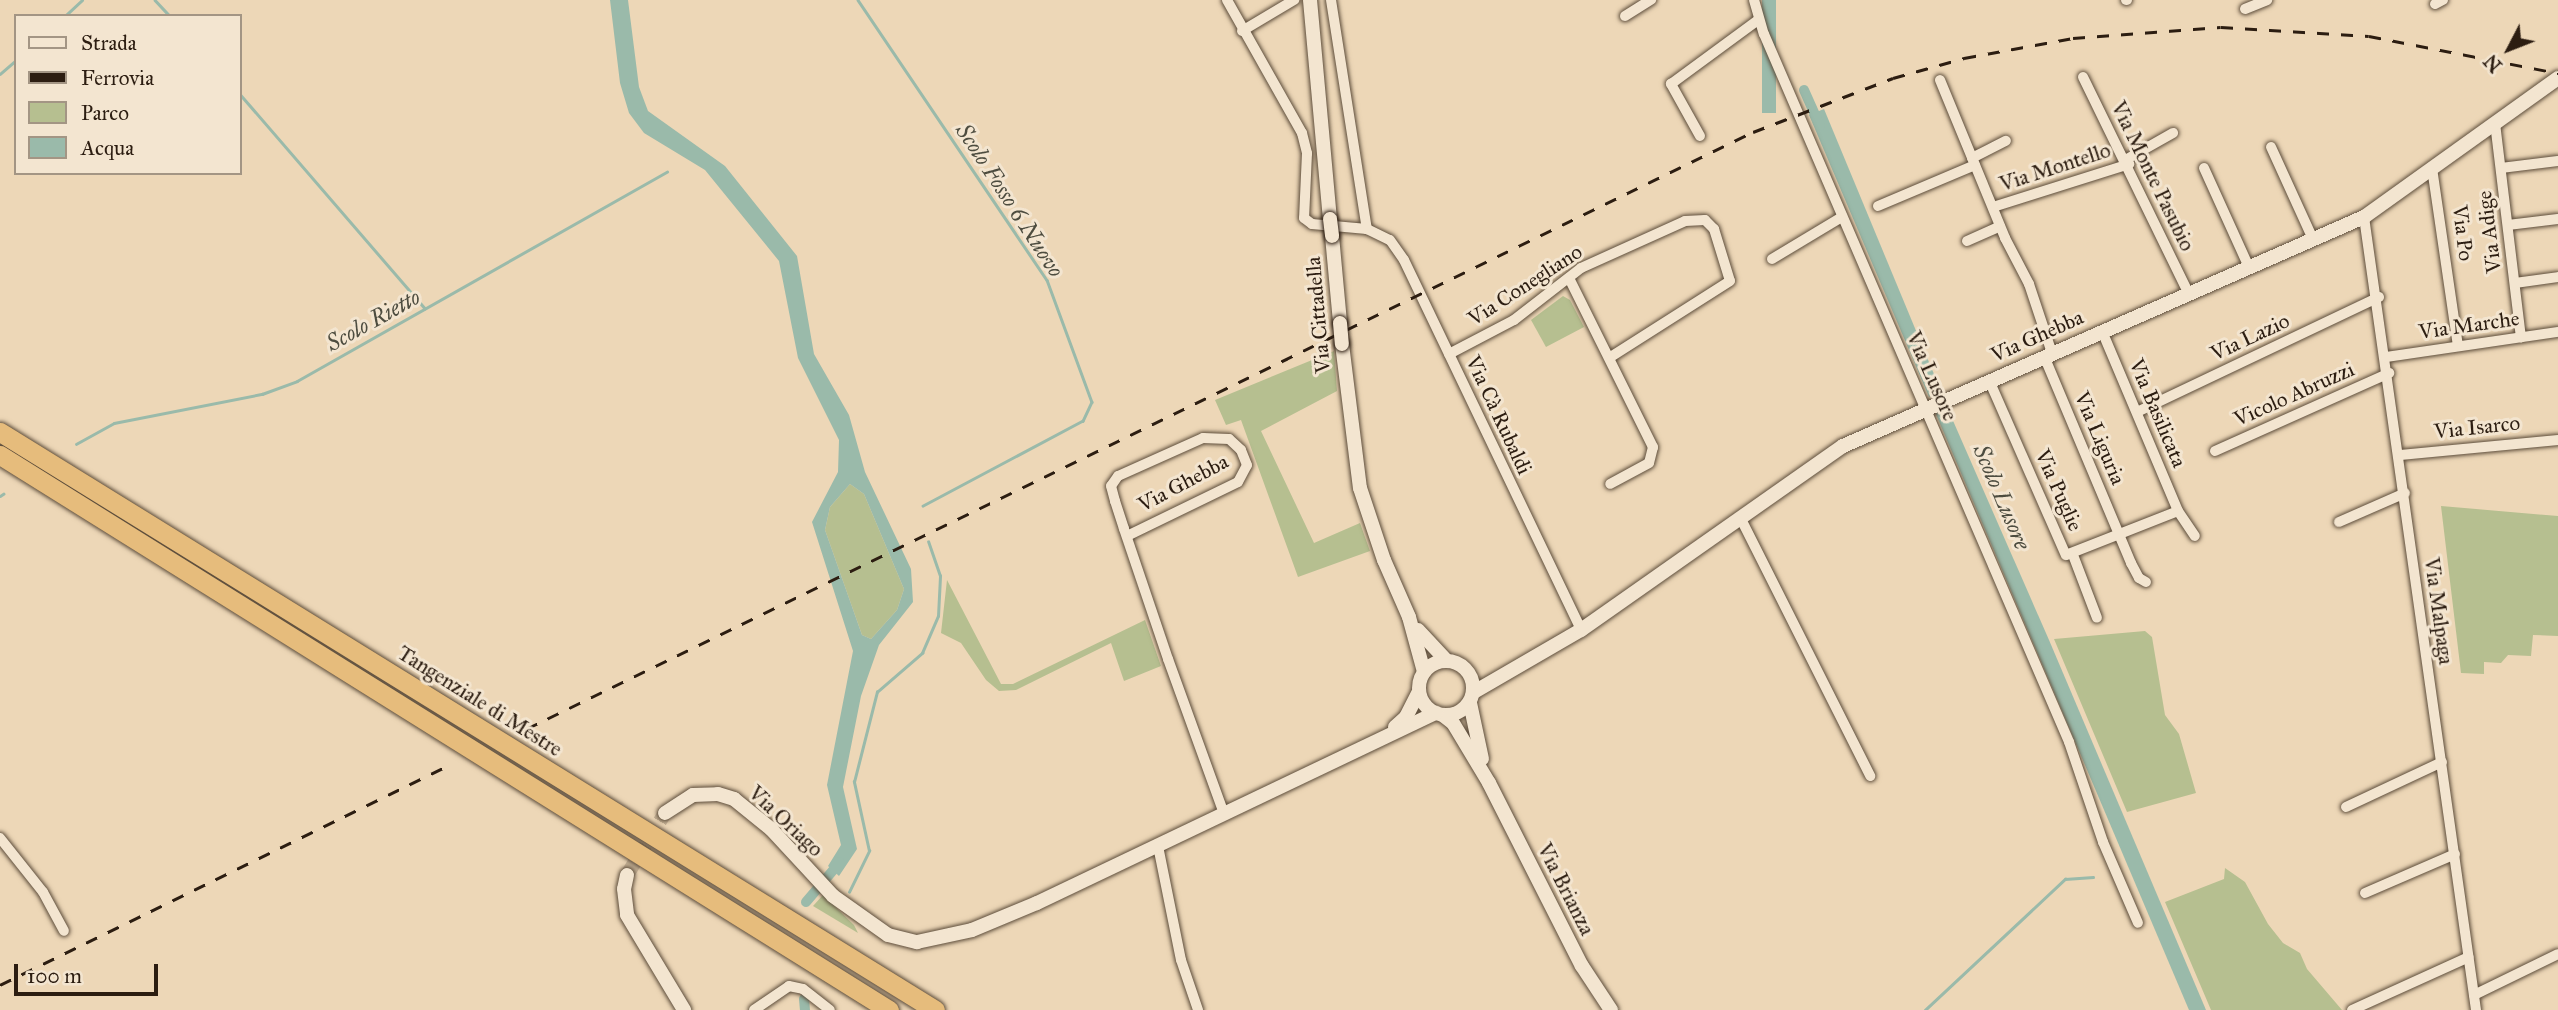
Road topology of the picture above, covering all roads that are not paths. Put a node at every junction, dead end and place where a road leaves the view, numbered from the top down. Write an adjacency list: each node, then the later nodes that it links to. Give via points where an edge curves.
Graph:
1 (1227, 0): 12 (street, Via Cà Rubaldi)
2 (1310, 0): 11 (street, Via Cittadella)
3 (1331, 0): 34 (street)
4 (1651, 0): 9 (street)
5 (1754, 0): 10 (street, Via Lusore)
6 (2267, 0): 8 (street)
7 (1291, 3): 11 (street); 12 (street)
8 (2245, 9)
9 (1625, 16)
10 (1758, 20): 18 (street, via 1671,84); 29 (street, Via Lusore)
11 (1312, 26): 71 (street, Via Cittadella, bridge, via 1360,488)
12 (1242, 31): 34 (street, Via Cà Rubaldi, via 1302,133 1307,153 1304,218 1312,224)
13 (2083, 77): 23 (street, Via Monte Pasubio)
14 (1940, 80): 21 (street, Via Montello)
15 (2556, 84): 16 (street, Via Ghebba)
16 (2495, 123): 24 (street, Via Ghebba); 25 (street, Via Adige)
17 (2173, 132): 23 (street, Via Montello)
18 (1700, 136)
19 (2006, 141): 21 (street)
20 (2271, 147): 35 (street)
21 (1973, 161): 27 (street); 28 (street, Via Montello)
22 (2558, 161): 25 (street)
23 (2128, 162): 28 (street, Via Montello); 42 (street, Via Monte Pasubio)
24 (2432, 167): 30 (street, Via Ghebba); 47 (street, Via Po)
25 (2501, 168): 32 (street, Via Adige)
26 (2204, 169): 38 (street)
27 (1878, 205)
28 (1993, 207): 33 (street, Via Montello)
29 (1842, 217): 37 (street); 54 (street, Via Lusore)
30 (2364, 217): 35 (street, Via Ghebba); 43 (street, Via Malpaga)
31 (2558, 219): 32 (street)
32 (2508, 225): 41 (street, Via Adige)
33 (2000, 226): 36 (street); 49 (street, Via Montello, via 2029,284)
34 (1367, 229): 48 (street, Via Cà Rubaldi, via 1390,240 1404,260)
35 (2312, 237): 38 (street, Via Ghebba)
36 (1967, 241)
37 (1772, 259)
38 (2248, 264): 42 (street, Via Ghebba)
39 (2558, 277): 41 (street)
40 (1569, 278): 48 (street, Via Conegliano, via 1514,320); 51 (street); 51 (street, Via Conegliano, via 1685,221 1700,218 1714,229 1731,275 1727,285)
41 (2515, 283): 46 (street, Via Adige)
42 (2188, 292): 44 (street, Via Ghebba)
43 (2379, 297): 50 (street, Via Malpaga); 55 (street, Via Lazio)
44 (2102, 331): 49 (street, Via Ghebba); 55 (street, Via Basilicata)
45 (2558, 332): 46 (street, Via Marche)
46 (2521, 337): 47 (street, Via Marche)
47 (2458, 346): 50 (street, Via Marche)
48 (1449, 354): 73 (street, Via Cà Rubaldi)
49 (2048, 354): 53 (street, Via Ghebba); 67 (street, Via Liguria)
50 (2386, 356): 52 (street, Via Malpaga)
51 (1609, 358): 61 (street, via 1653,453 1649,463)
52 (2389, 373): 58 (street, Vicolo Abruzzi); 60 (street, Via Malpaga)
53 (1989, 380): 54 (street, Via Ghebba); 69 (street, Via Puglie, via 2066,555)
54 (1926, 407): 64 (street, Via Ghebba, via 1843,446); 93 (street, Via Lusore, via 2069,742 2103,842)
55 (2137, 412): 63 (street, Via Basilicata)
56 (0, 432): 102 (highway, Tangenziale di Mestre)
57 (2558, 440): 60 (street, Via Isarco)
58 (2215, 451)
59 (0, 454): 101 (highway)
60 (2400, 455): 62 (street, Via Malpaga)
61 (1609, 484)
62 (2404, 493): 65 (street); 82 (street, Via Malpaga)
63 (2178, 511): 67 (street, Via Puglie); 68 (street)
64 (1740, 517): 73 (street, Via Ghebba); 83 (street)
65 (2339, 522)
66 (1125, 533): 66 (street, Via Ghebba, via 1238,482 1247,465 1241,450 1229,439 1203,438 1118,476 1111,486); 87 (street, Via Ghebba)
67 (2120, 534): 69 (street, Via Puglie); 70 (street, Via Liguria, via 2139,578)
68 (2195, 536)
69 (2073, 555): 72 (street)
70 (2146, 582)
71 (1409, 617): 74 (street, Via Cittadella, via 1431,648); 77 (street, Via Cittadella)
72 (2096, 618)
73 (1581, 630): 75 (street, Via Ghebba)
74 (1447, 661): 76 (street); 77 (street)
75 (1521, 668): 76 (street, Via Ghebba, via 1486,675); 79 (street, Via Ghebba)
76 (1467, 670): 79 (street)
77 (1424, 673): 78 (street)
78 (1419, 692): 80 (street, via 1424,705); 81 (street, via 1406,717)
79 (1472, 697): 80 (street, via 1458,713); 84 (street, Via Brianza)
80 (1440, 715): 81 (street); 84 (street, Via Brianza, via 1453,723)
81 (1381, 738): 87 (street)
82 (2442, 762): 85 (street); 90 (street, Via Malpaga)
83 (1870, 776)
84 (1489, 783): 104 (street, Via Brianza, via 1582,966)
85 (2346, 807)
86 (665, 813): 89 (street, Via Oriago, via 701,793 734,799 833,896 903,941 934,940 1015,912)
87 (1224, 814): 89 (street)
88 (0, 838): 94 (street, via 43,892)
89 (1158, 846): 103 (street, via 1181,960)
90 (2455, 854): 92 (street); 96 (street, Via Malpaga)
91 (627, 875): 98 (street, via 627,915)
92 (2365, 893)
93 (2138, 923)
94 (64, 931)
95 (2558, 954): 97 (street)
96 (2469, 957): 97 (street, Via Malpaga); 105 (street)
97 (2474, 995): 106 (street, Via Malpaga)
98 (684, 1010)
99 (754, 1010): 100 (street, via 789,986 803,989)
100 (830, 1010)
101 (890, 1010)
102 (934, 1010)
103 (1198, 1010)
104 (1611, 1010)
105 (2352, 1010)
106 (2476, 1010)

